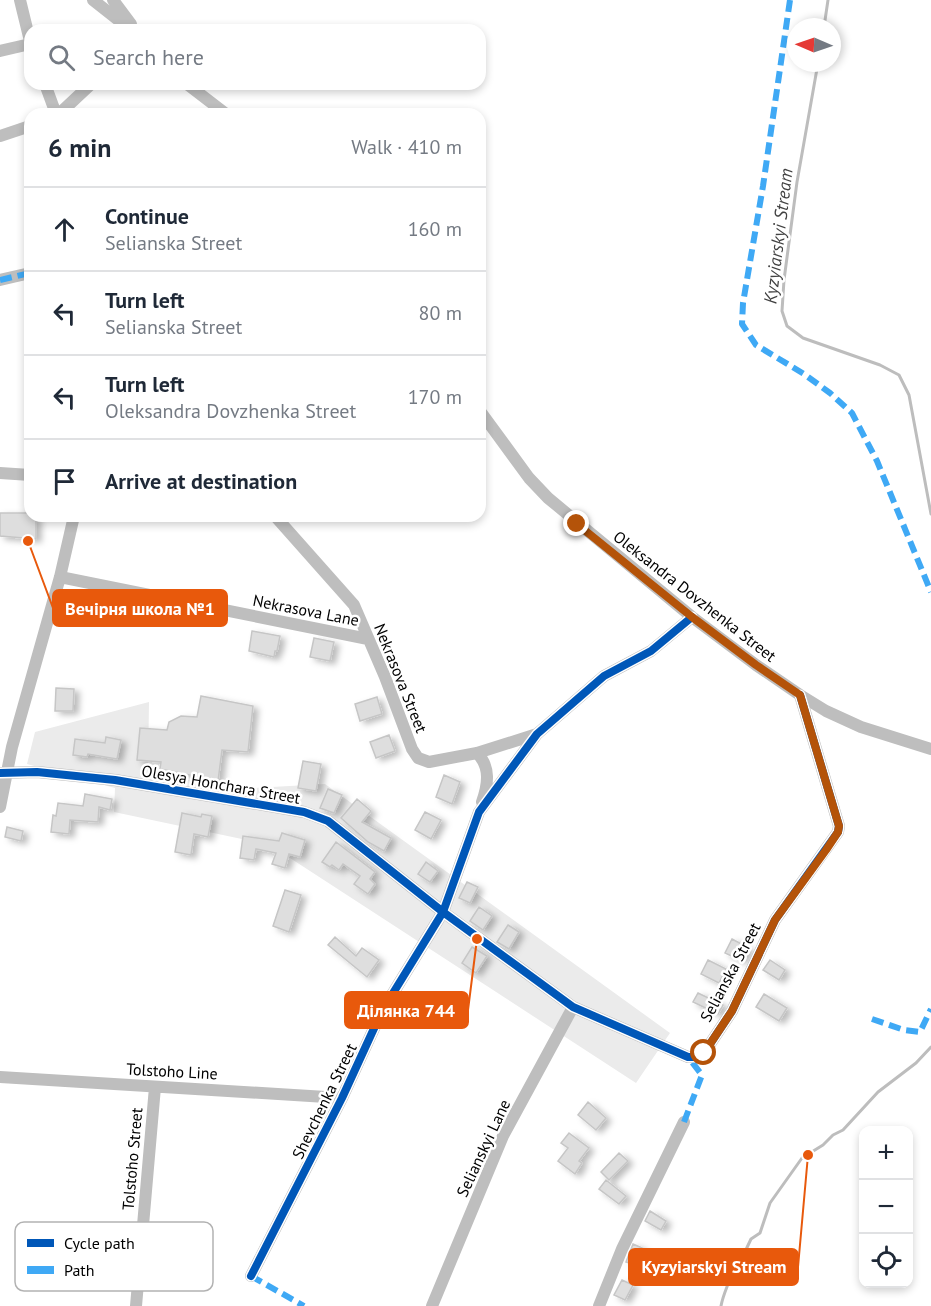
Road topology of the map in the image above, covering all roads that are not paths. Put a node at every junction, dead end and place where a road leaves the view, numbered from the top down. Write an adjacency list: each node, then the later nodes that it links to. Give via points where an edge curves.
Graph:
1 (20, 0): 4 (street)
2 (93, 0): 5 (street)
3 (113, 0): 6 (street)
4 (26, 24)
5 (125, 24)
6 (129, 24)
7 (24, 45): 8 (street)
8 (0, 51)
9 (48, 90): 12 (street)
10 (85, 90): 13 (street)
11 (196, 90): 14 (street)
12 (55, 108)
13 (65, 108)
14 (218, 108)
15 (24, 128): 16 (street)
16 (0, 136)
17 (24, 274): 18 (street)
18 (0, 280)
19 (486, 419): 25 (street, Oleksandra Dovzhenka Street, via 548,498)
20 (0, 473): 21 (street)
21 (24, 475)
22 (73, 522): 24 (street)
23 (280, 522): 26 (street, Nekrasova Street, via 354,605)
24 (60, 578): 26 (street, Nekrasova Lane); 31 (street)
25 (692, 617): 27 (street, Oleksandra Dovzhenka Street); 28 (street, Shevchenka Street, via 651,651 604,676)
26 (368, 639): 30 (street, Nekrasova Street, via 418,758 429,762)
27 (800, 695): 29 (street, Oleksandra Dovzhenka Street, via 861,727); 36 (street, Selianska Street, via 838,832 775,920 732,1011 704,1053)
28 (537, 734): 30 (street, Nekrasova Street); 33 (street, Shevchenka Street)
29 (931, 749)
30 (477, 753): 33 (street, Shevchenka Street, via 483,760 487,779)
31 (4, 773): 32 (street); 34 (street, Olesya Honchara Street, via 37,772 114,780 304,812 328,821)
32 (0, 807)
33 (479, 812): 34 (street, Shevchenka Street)
34 (443, 912): 35 (street, Olesya Honchara Street); 39 (street, Shevchenka Street, via 382,1011)
35 (573, 1008): 36 (street, Olesya Honchara Street); 45 (street, Selianskyi Lane, via 503,1136)
36 (688, 1057)
37 (0, 1077): 38 (street, Tolstoho Line)
38 (155, 1087): 39 (street, Tolstoho Line); 41 (street, Tolstoho Street)
39 (342, 1098): 42 (street, Shevchenka Street)
40 (684, 1122): 46 (street, via 622,1249)
41 (143, 1222)
42 (251, 1276)
43 (137, 1291): 44 (street, Tolstoho Street)
44 (136, 1306)
45 (432, 1306)
46 (599, 1306)

